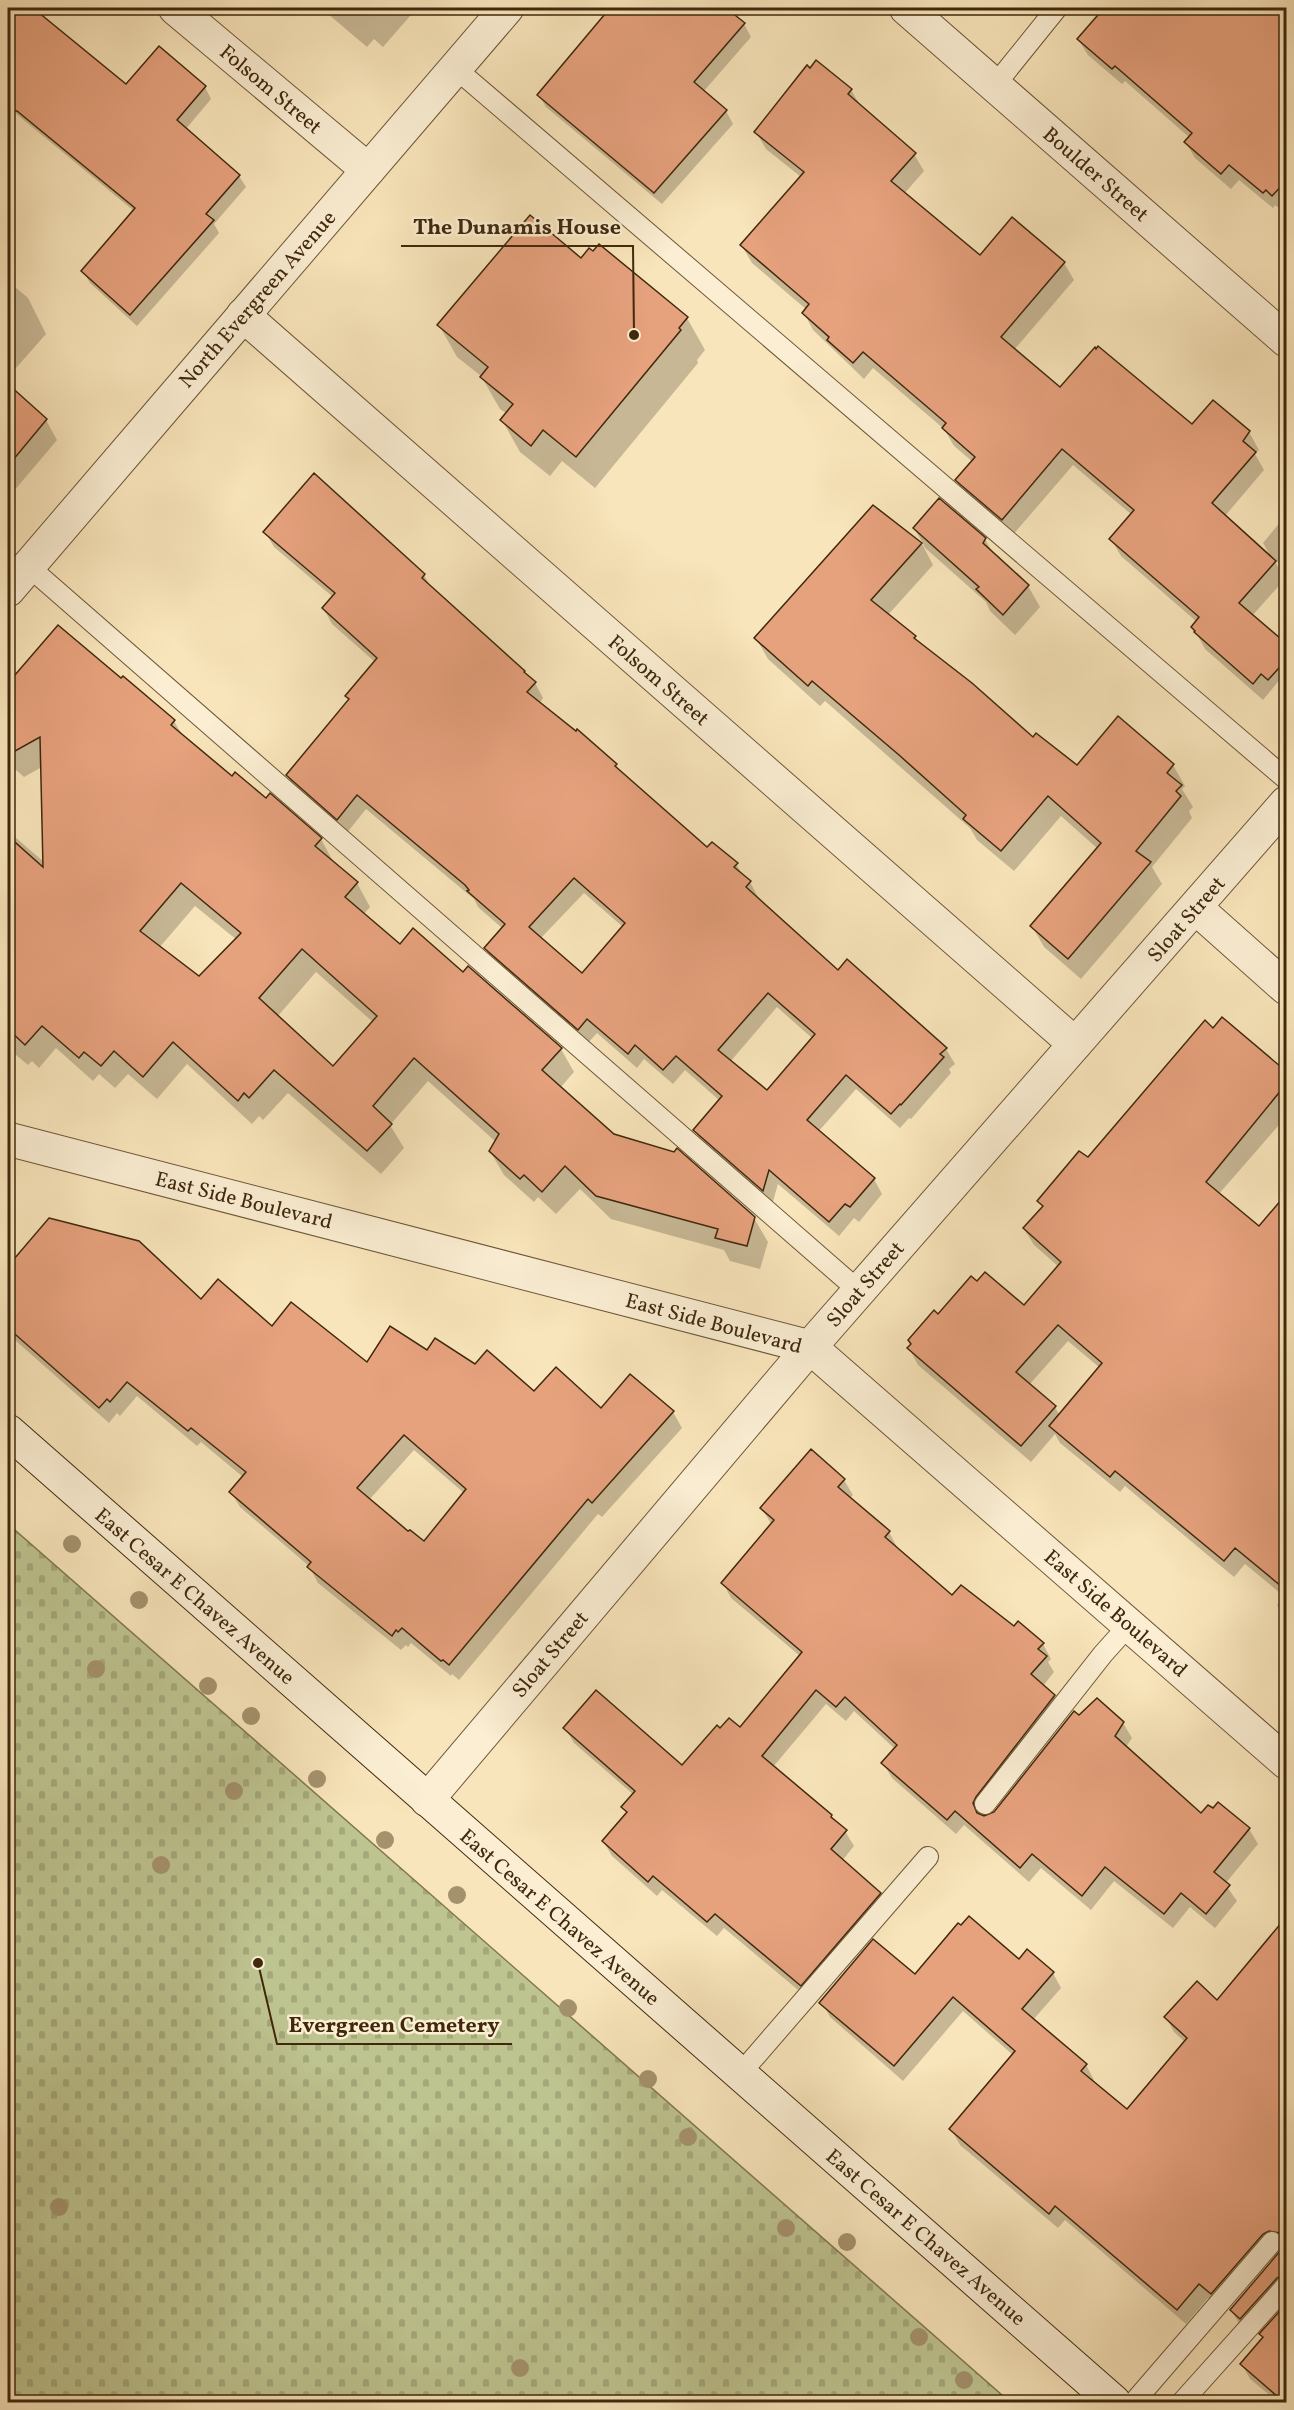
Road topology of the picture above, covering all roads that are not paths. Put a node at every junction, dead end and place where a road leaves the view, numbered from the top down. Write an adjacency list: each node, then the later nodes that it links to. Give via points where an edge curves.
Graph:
1 (175, 8): 7 (street, Folsom Street)
2 (507, 8): 5 (street, North Evergreen Avenue)
3 (906, 8): 6 (street, Boulder Street)
4 (1057, 8): 6 (lane)
5 (455, 68): 7 (street, North Evergreen Avenue); 11 (lane)
6 (995, 85): 9 (street, Boulder Street)
7 (368, 170): 8 (street, North Evergreen Avenue)
8 (243, 315): 10 (street, North Evergreen Avenue); 15 (street, Folsom Street)
9 (1287, 340)
10 (18, 578): 17 (lane)
11 (1287, 779)
12 (1287, 802): 13 (street, Sloat Street)
13 (1196, 908): 14 (street); 15 (street, Sloat Street)
14 (1287, 988)
15 (1075, 1044): 17 (street, Sloat Street)
16 (8, 1139): 18 (street, East Side Boulevard)
17 (859, 1291): 18 (street, Sloat Street)
18 (810, 1347): 20 (street, East Side Boulevard); 22 (street, Sloat Street)
19 (8, 1431): 22 (street, East Cesar E Chavez Avenue)
20 (1129, 1625): 21 (street, East Side Boulevard); 23 (lane)
21 (1287, 1762)
22 (427, 1800): 25 (street, East Cesar E Chavez Avenue)
23 (984, 1804)
24 (928, 1857): 25 (lane)
25 (740, 2074): 28 (street, East Cesar E Chavez Avenue)
26 (1272, 2242): 29 (lane)
27 (1287, 2286): 30 (lane)
28 (1114, 2403)
29 (1134, 2403)
30 (1182, 2403)

